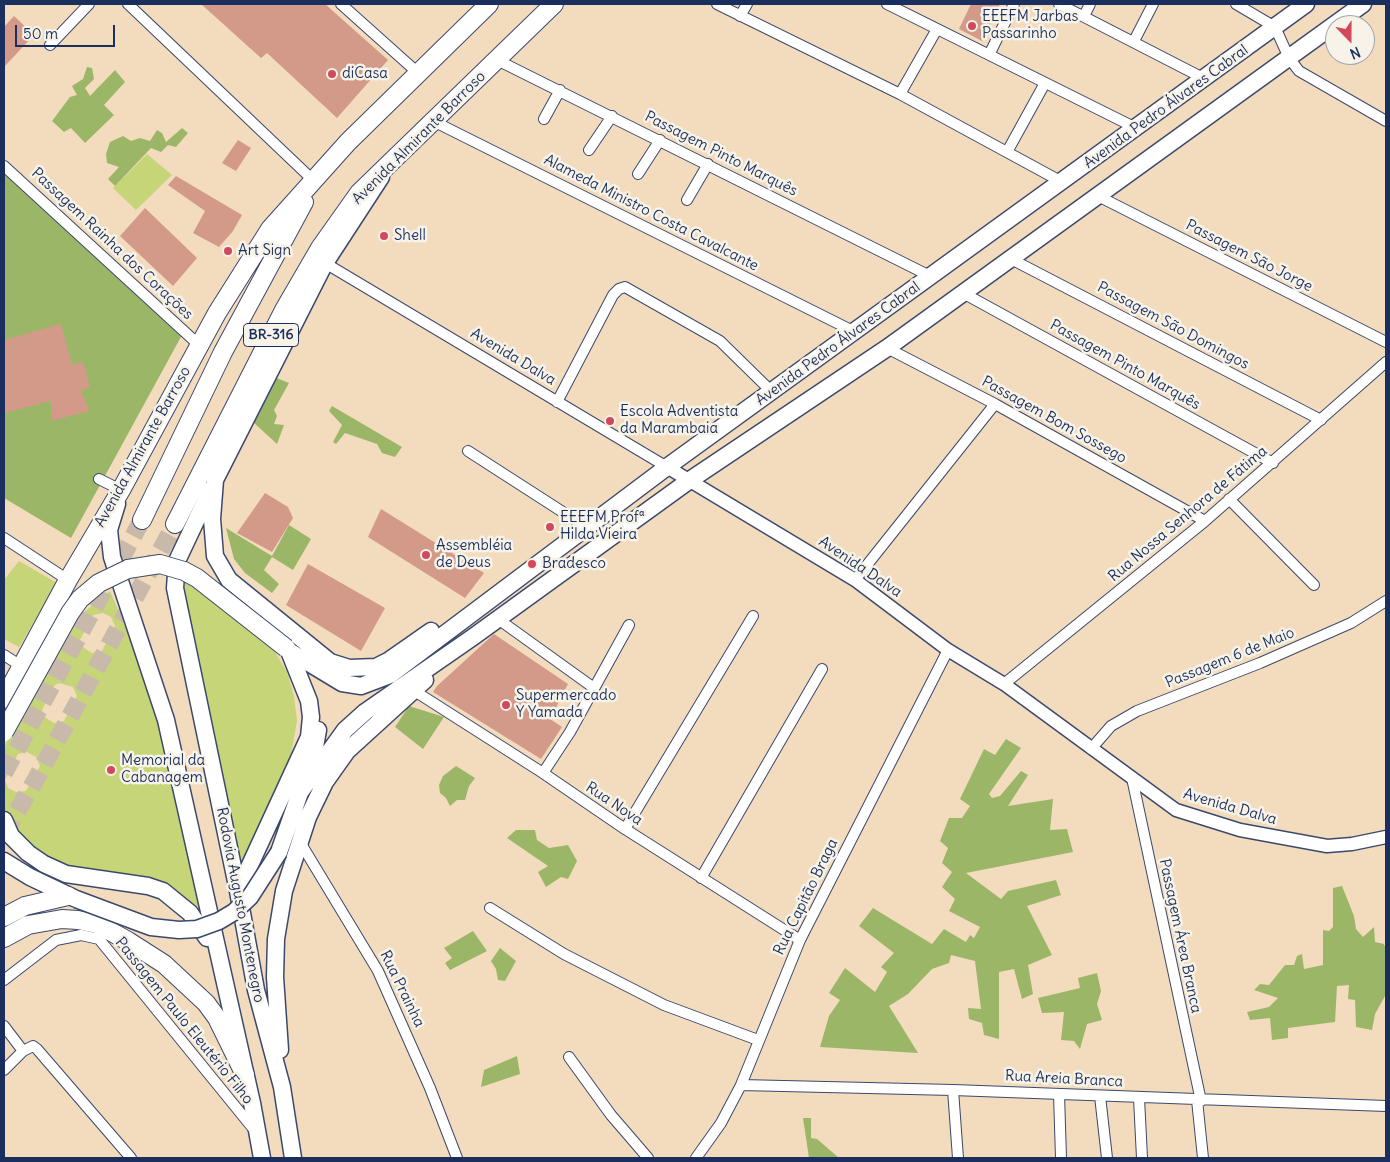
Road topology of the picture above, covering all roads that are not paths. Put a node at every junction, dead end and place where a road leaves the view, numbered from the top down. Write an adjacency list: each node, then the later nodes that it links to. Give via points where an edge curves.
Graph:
1 (90, 4): 21 (street)
2 (128, 4): 42 (street)
3 (341, 4): 25 (street)
4 (489, 4): 25 (highway, Avenida Almirante Barroso / BR-316)
5 (554, 4): 24 (highway, Avenida Almirante Barroso / BR-316)
6 (717, 4): 16 (street)
7 (746, 4): 16 (street)
8 (1014, 4): 22 (street)
9 (1059, 4): 17 (street)
10 (1090, 4): 17 (street)
11 (1153, 4): 20 (street)
12 (1236, 4): 18 (street)
13 (1306, 4): 18 (main road, Avenida Pedro Álvares Cabral)
14 (1363, 4): 23 (main road, Avenida Pedro Álvares Cabral)
15 (892, 5): 19 (street)
16 (740, 16): 29 (street)
17 (1084, 16): 20 (street)
18 (1275, 27): 23 (street); 26 (main road, Avenida Pedro Álvares Cabral)
19 (937, 28): 22 (street); 29 (street)
20 (1134, 41): 26 (street)
21 (50, 46)
22 (990, 53): 27 (street)
23 (1289, 58): 33 (street, via 1299,71); 44 (main road, Avenida Pedro Álvares Cabral)
24 (497, 60): 28 (street, Passagem Pinto Marquês); 32 (highway, Avenida Almirante Barroso / BR-316)
25 (418, 73): 42 (highway, Avenida Almirante Barroso / BR-316, via 348,142)
26 (1205, 79): 34 (main road, Avenida Pedro Álvares Cabral)
27 (1045, 83): 34 (street); 37 (street)
28 (560, 90): 30 (street, Passagem Pinto Marquês); 31 (street)
29 (900, 94): 37 (street)
30 (612, 116): 35 (street, Passagem Pinto Marquês); 36 (street)
31 (544, 119)
32 (434, 121): 38 (highway, Avenida Almirante Barroso / BR-316); 50 (street, Alameda Ministro Costa Cavalcante)
33 (1386, 121)
34 (1136, 128): 43 (main road, Avenida Pedro Álvares Cabral)
35 (660, 140): 39 (street, Passagem Pinto Marquês); 41 (street)
36 (589, 150)
37 (1007, 152): 43 (street)
38 (390, 162): 47 (main road, Rodovia Augusto Montenegro); 69 (highway, Avenida Almirante Barroso / BR-316, via 359,193 320,248 284,310)
39 (708, 164): 45 (street); 48 (street, Passagem Pinto Marquês)
40 (4, 166): 52 (street, Passagem Rainha dos Corações)
41 (638, 174)
42 (315, 182): 52 (highway, Avenida Almirante Barroso / BR-316, via 270,229); 67 (highway, Avenida Almirante Barroso / BR-316, via 223,352)
43 (1062, 182): 48 (main road, Avenida Pedro Álvares Cabral)
44 (1098, 196): 46 (main road, Avenida Pedro Álvares Cabral); 51 (street, Passagem São Jorge)
45 (687, 200)
46 (1011, 259): 49 (main road, Avenida Pedro Álvares Cabral); 58 (street, Passagem São Domingos)
47 (325, 263): 56 (street, Avenida Dalva); 63 (main road, Rodovia Augusto Montenegro)
48 (932, 277): 50 (main road, Avenida Pedro Álvares Cabral)
49 (963, 293): 53 (main road, Avenida Pedro Álvares Cabral); 60 (street, Passagem Pinto Marquês)
50 (855, 332): 55 (main road, Avenida Pedro Álvares Cabral)
51 (1386, 342)
52 (199, 345): 65 (highway, Avenida Almirante Barroso / BR-316)
53 (887, 348): 57 (street, Passagem Bom Sossego); 64 (main road, Avenida Pedro Álvares Cabral)
54 (1386, 362): 58 (street, Rua Nossa Senhora de Fátima)
55 (772, 392): 56 (street, via 720,341 625,287 613,295); 61 (main road, Avenida Pedro Álvares Cabral)
56 (557, 402): 61 (street, Avenida Dalva)
57 (996, 404): 68 (street, Passagem Bom Sossego); 74 (street)
58 (1321, 420): 60 (street, Rua Nossa Senhora de Fátima)
59 (468, 452): 70 (street)
60 (1273, 463): 66 (street, Rua Nossa Senhora de Fátima)
61 (666, 467): 64 (street, Avenida Dalva); 70 (main road, Avenida Pedro Álvares Cabral)
62 (99, 479): 65 (street)
63 (215, 480): 72 (main road, via 213,538 215,556 221,568 242,592 330,662 350,668 376,667 388,662 494,586); 101 (main road, Rodovia Augusto Montenegro, via 177,561 175,588)
64 (690, 480): 74 (street, Avenida Dalva); 78 (main road, Avenida Pedro Álvares Cabral)
65 (121, 490): 73 (highway, Avenida Almirante Barroso / BR-316); 107 (main road, Rodovia Augusto Montenegro, via 109,530 112,556 166,720)
66 (1229, 498): 68 (street, Rua Nossa Senhora de Fátima); 75 (street)
67 (142, 520)
68 (1205, 522): 86 (street, Rua Nossa Senhora de Fátima)
69 (175, 524)
70 (586, 527): 72 (main road, Avenida Pedro Álvares Cabral)
71 (4, 538): 73 (street)
72 (520, 576): 81 (main road, Avenida Pedro Álvares Cabral, via 398,670 377,681 360,686 342,683)
73 (68, 580): 84 (highway, Avenida Almirante Barroso / BR-316)
74 (855, 580): 82 (street, Avenida Dalva)
75 (1314, 584)
76 (1386, 601): 91 (street, Passagem 6 de Maio, via 1351,623 1137,711 1111,726)
77 (753, 616): 96 (street)
78 (498, 619): 80 (main road, Avenida Pedro Álvares Cabral); 87 (street)
79 (629, 625): 87 (street)
80 (473, 637): 88 (main road); 94 (main road, via 358,718 345,730)
81 (287, 650): 90 (highway, bridge, via 204,583 184,571 160,564 128,569 99,583 75,606); 94 (main road, via 309,676 320,711 314,754); 101 (main road, via 309,700 309,737)
82 (948, 650): 86 (street, Avenida Dalva); 106 (street, Rua Capitão Braga)
83 (4, 655): 84 (street)
84 (21, 666): 89 (highway, Avenida Almirante Barroso / BR-316)
85 (822, 669): 100 (street)
86 (1004, 684): 91 (street, Avenida Dalva)
87 (594, 688): 92 (street)
88 (413, 690): 92 (street, Rua Nova); 98 (main road, via 367,731 336,765 316,799)
89 (4, 699)
90 (4, 732)
91 (1091, 748): 93 (street, Avenida Dalva)
92 (543, 774): 96 (street, Rua Nova)
93 (1132, 778): 97 (street, Avenida Dalva, via 1176,810 1240,830 1327,846); 121 (street, Passagem Área Branca)
94 (301, 790): 102 (main road, bridge, via 279,852 250,897 234,912 197,929 179,930 151,927)
95 (4, 820): 107 (main road, via 11,836 44,864 66,874 148,886 176,900 190,913)
96 (625, 829): 100 (street, Rua Nova)
97 (1386, 837)
98 (300, 842): 116 (main road, via 284,891 276,939 275,977); 127 (street, Rua Prainha, via 378,971)
99 (4, 860): 102 (main road, via 30,877)
100 (701, 878): 106 (street, Rua Nova)
101 (238, 891): 116 (main road, Rodovia Augusto Montenegro, via 256,990)
102 (72, 897): 104 (highway, via 25,906)
103 (490, 908): 110 (street, via 564,954 664,1005)
104 (4, 917)
105 (4, 938): 114 (highway, via 28,925 70,919 97,924 128,941 164,964 206,1003)
106 (800, 940): 110 (street, Rua Capitão Braga)
107 (221, 961): 114 (main road, Rodovia Augusto Montenegro)
108 (4, 980): 123 (street, Passagem Paulo Eleutério Filho, via 56,940 81,934 99,939)
109 (4, 1026): 111 (street)
110 (758, 1040): 115 (street, Rua Capitão Braga)
111 (22, 1051): 113 (street); 124 (street, via 33,1046 37,1049)
112 (569, 1056): 128 (street)
113 (4, 1070)
114 (245, 1075): 123 (main road, Rodovia Augusto Montenegro)
115 (741, 1085): 117 (street, Rua Areia Branca); 129 (street, Rua Capitão Braga, via 721,1123)
116 (282, 1086): 126 (main road, Rodovia Augusto Montenegro)
117 (953, 1090): 118 (street, Rua Areia Branca); 130 (street)
118 (1059, 1094): 119 (street, Rua Areia Branca); 131 (street)
119 (1100, 1096): 120 (street, Rua Areia Branca); 132 (street)
120 (1139, 1098): 121 (street, Rua Areia Branca); 133 (street)
121 (1199, 1100): 122 (street, Rua Areia Branca); 134 (street, Passagem Área Branca)
122 (1386, 1106)
123 (259, 1136): 125 (main road, Rodovia Augusto Montenegro)
124 (131, 1158)
125 (262, 1158)
126 (293, 1158)
127 (457, 1158)
128 (648, 1158)
129 (696, 1158)
130 (958, 1158)
131 (1061, 1158)
132 (1107, 1158)
133 (1142, 1158)
134 (1203, 1158)

